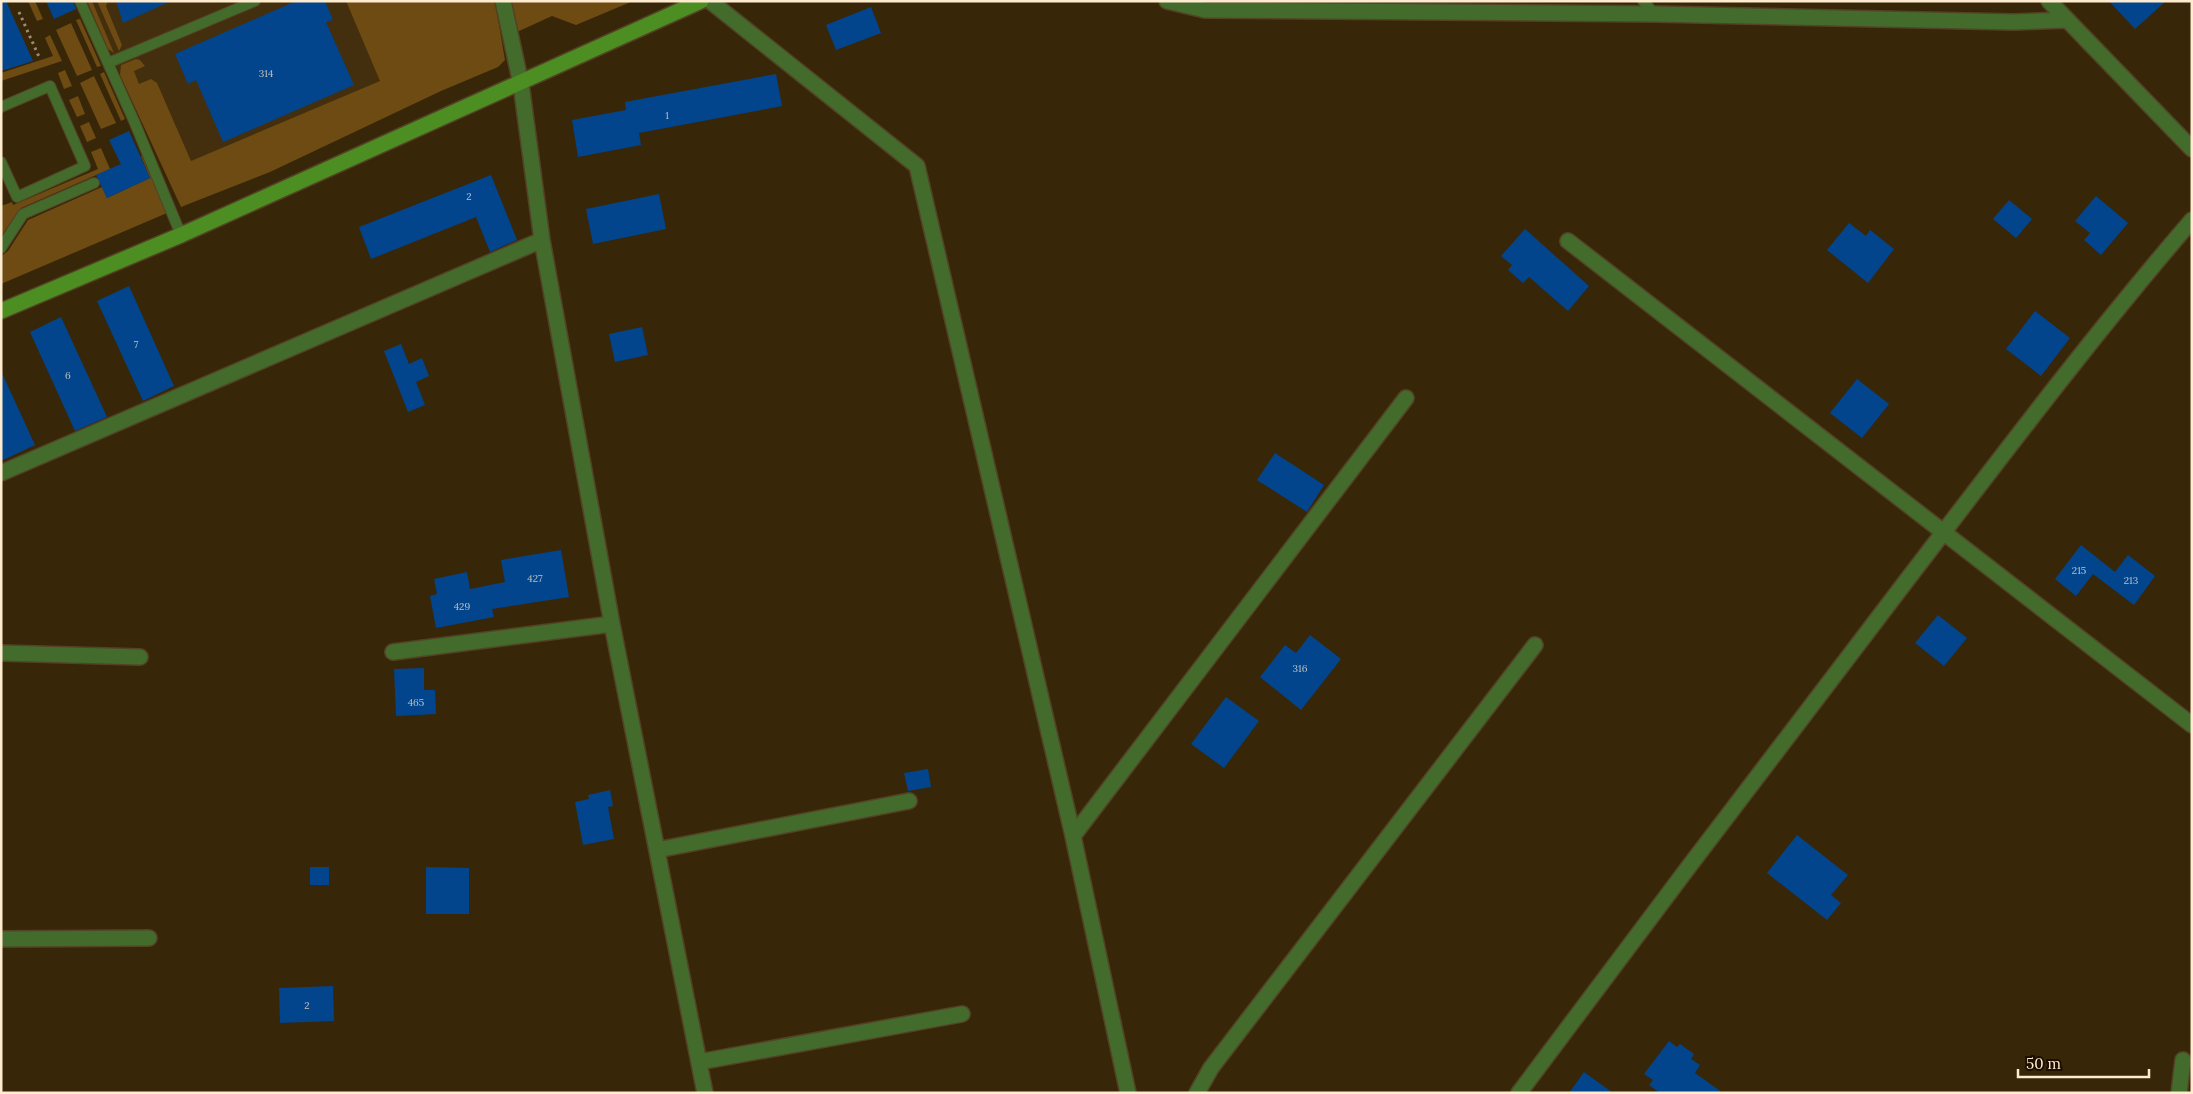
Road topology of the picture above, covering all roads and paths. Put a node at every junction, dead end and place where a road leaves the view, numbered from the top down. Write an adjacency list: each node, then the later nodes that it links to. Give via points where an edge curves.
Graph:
1 (80, 1): 13 (lane)
2 (256, 1): 13 (lane)
3 (503, 1): 14 (street)
4 (701, 1): 14 (street)
5 (710, 1): 35 (street, via 916,166)
6 (1168, 1): 10 (street, via 1205,10)
7 (1643, 1): 10 (lane)
8 (2049, 1): 11 (street)
9 (19, 12): 12 (path)
10 (1655, 14): 11 (street)
11 (2067, 20): 16 (street)
12 (40, 59)
13 (108, 64): 20 (lane)
14 (521, 84): 20 (street); 21 (street)
15 (1, 107): 17 (lane, via 50,86 85,166 17,197)
16 (2192, 149)
17 (1, 162)
18 (94, 183): 23 (lane, via 23,214)
19 (2192, 220): 27 (street, via 2126,296)
20 (180, 235): 24 (street)
21 (542, 240): 26 (street); 28 (street)
22 (1568, 241): 27 (street)
23 (1, 248)
24 (1, 311)
25 (1406, 398): 35 (street)
26 (1, 473)
27 (1943, 533): 33 (street); 45 (street)
28 (612, 624): 30 (street); 36 (street)
29 (1535, 645): 44 (street, via 1211,1068)
30 (394, 652)
31 (1, 653): 32 (street)
32 (140, 657)
33 (2192, 725)
34 (910, 800): 36 (street)
35 (1073, 836): 43 (street)
36 (657, 850): 41 (street)
37 (149, 938): 38 (street)
38 (1, 939)
39 (962, 1014): 41 (street)
40 (2183, 1060): 46 (street)
41 (699, 1062): 42 (street)
42 (705, 1093)
43 (1128, 1093)
44 (1197, 1093)
45 (1519, 1093)
46 (2179, 1093)

